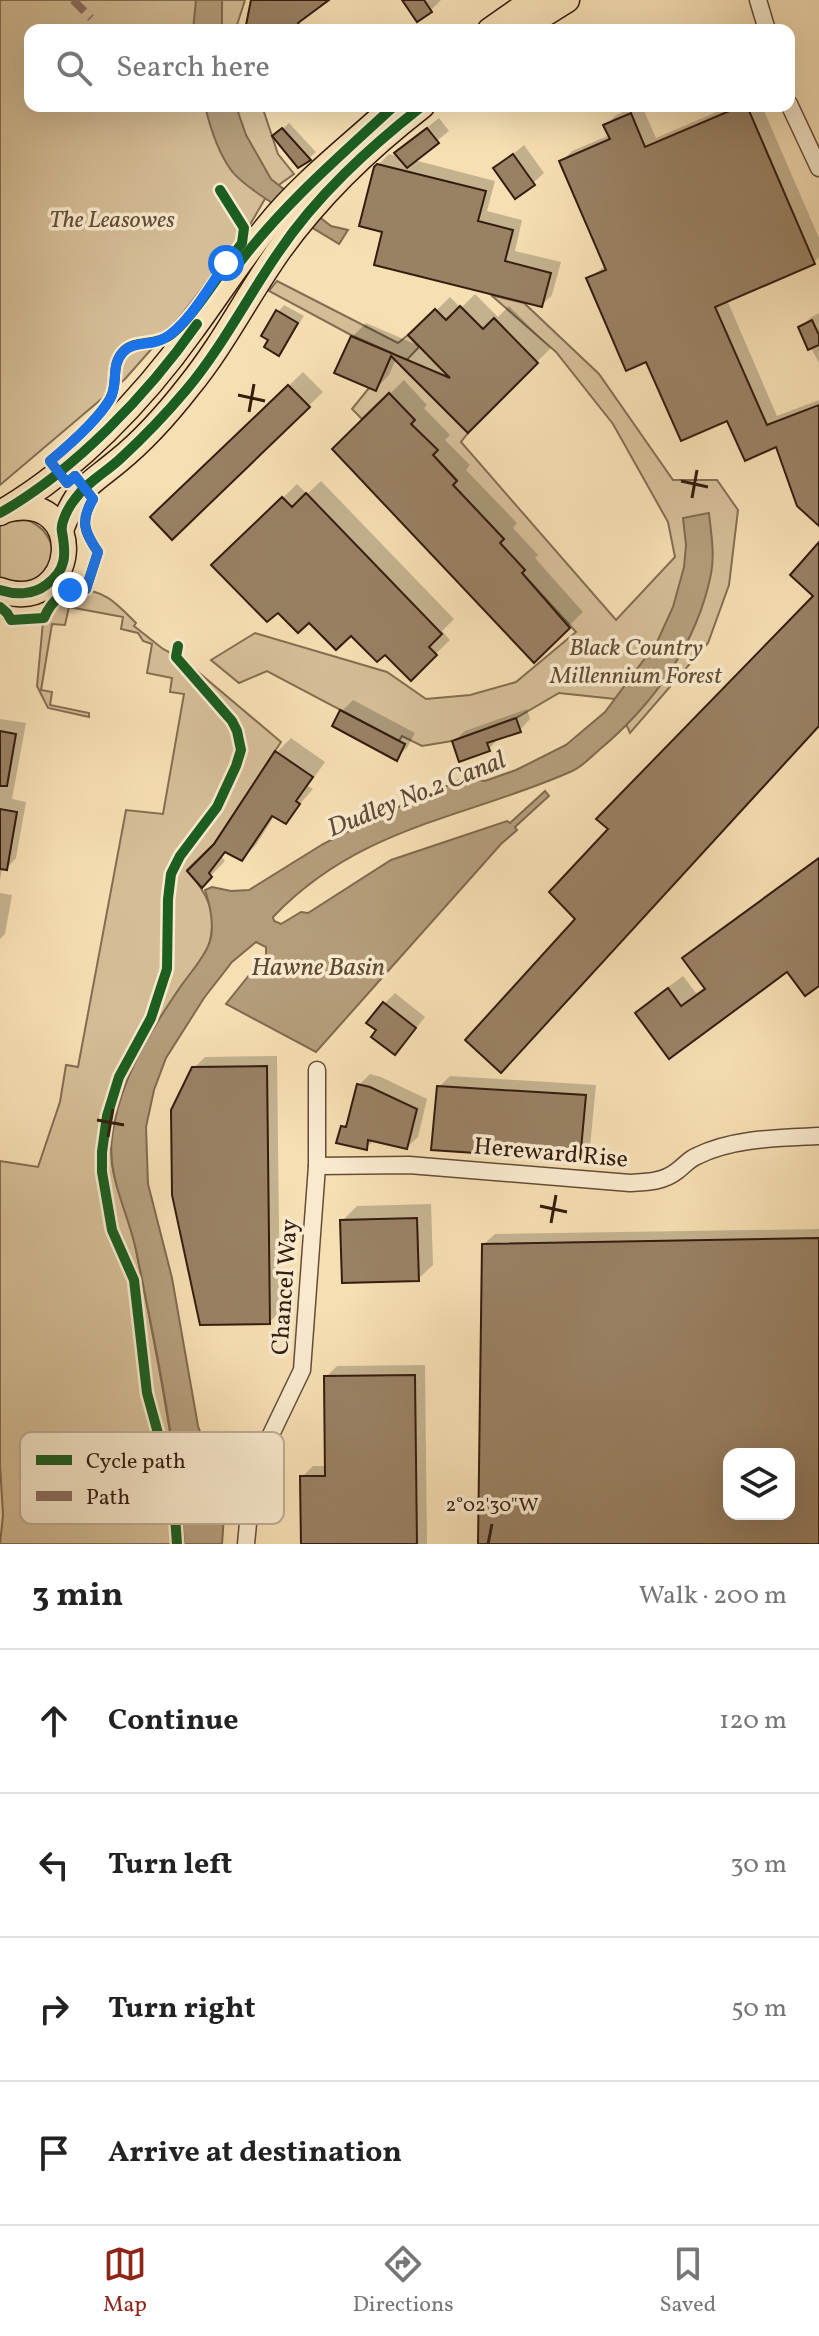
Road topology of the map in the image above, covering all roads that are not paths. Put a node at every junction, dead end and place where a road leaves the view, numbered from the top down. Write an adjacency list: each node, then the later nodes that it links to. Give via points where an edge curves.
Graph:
1 (533, 0): 4 (highway)
2 (567, 0): 5 (highway)
3 (760, 1): 6 (street)
4 (499, 24)
5 (529, 24)
6 (766, 24)
7 (388, 112): 11 (highway, via 268,225 191,333 128,408 76,459)
8 (415, 112): 12 (highway, via 312,207 190,386 128,451 84,486)
9 (793, 112): 10 (street)
10 (819, 168)
11 (3, 512): 12 (highway, via 16,507 35,510)
12 (61, 530): 13 (highway, via 66,549 59,573 49,584 23,594)
13 (0, 590)
14 (317, 1070): 16 (street, Chancel Way)
15 (819, 1136): 16 (street, Hereward Rise, via 711,1151 667,1177 630,1183 409,1165)
16 (317, 1166): 17 (street, Chancel Way, via 302,1370)
17 (272, 1432)
18 (248, 1524): 19 (street, Chancel Way)
19 (246, 1544)

